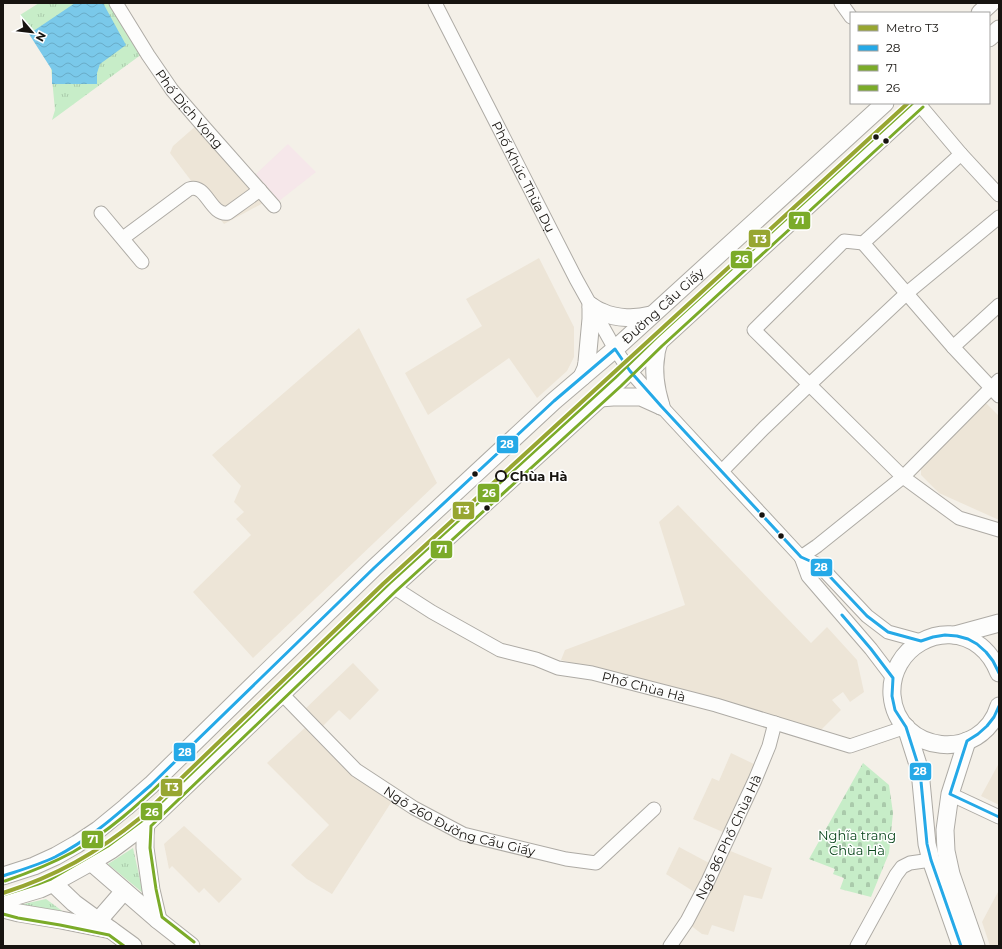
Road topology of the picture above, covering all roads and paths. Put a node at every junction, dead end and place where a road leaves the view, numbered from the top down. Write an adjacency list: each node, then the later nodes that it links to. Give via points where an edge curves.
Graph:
1 (116, 3): 13 (street, Phố Dịch Vọng, via 172,90)
2 (436, 3): 23 (street, Phố Khúc Thừa Dụ)
3 (841, 3): 6 (street)
4 (991, 3): 5 (main road)
5 (981, 12)
6 (850, 16)
7 (999, 28): 8 (main road)
8 (990, 37)
9 (883, 104): 24 (main road, Đường Cầu Giấy)
10 (918, 104): 25 (main road, Đường Cầu Giấy)
11 (920, 104): 12 (street)
12 (961, 154): 14 (street); 19 (street)
13 (260, 190): 15 (street, Phố Dịch Vọng); 18 (street, via 223,214 218,212 197,188 194,188)
14 (999, 196)
15 (274, 206)
16 (101, 213): 18 (street)
17 (999, 217): 21 (street)
18 (123, 238): 20 (street)
19 (863, 243): 21 (street); 30 (street, via 844,241 754,330)
20 (142, 262)
21 (907, 293): 26 (street); 30 (street)
22 (999, 305): 26 (street)
23 (591, 306): 24 (main road, via 618,317 638,318); 27 (street, Phố Khúc Thừa Dụ); 29 (main road, via 587,362)
24 (652, 315): 27 (main road, Đường Cầu Giấy)
25 (660, 342): 28 (main road, Đường Cầu Giấy); 33 (main road, via 655,365)
26 (953, 347): 31 (street)
27 (615, 349): 28 (street, Phố Khúc Thừa Dụ); 29 (main road, Đường Cầu Giấy)
28 (630, 371): 32 (main road, Đường Cầu Giấy); 33 (street, Phố Khúc Thừa Dụ)
29 (582, 377): 46 (main road, Đường Cầu Giấy, via 374,568)
30 (810, 384): 34 (street); 35 (street)
31 (996, 388): 35 (street)
32 (600, 398): 33 (main road, via 641,397); 38 (main road, Đường Cầu Giấy)
33 (661, 406): 34 (street, Phố Khúc Thừa Dụ)
34 (722, 471): 37 (street, Phố Khúc Thừa Dụ)
35 (903, 477): 36 (street, via 959,518); 37 (street)
36 (999, 530)
37 (801, 556): 41 (street, via 819,565 867,616 888,632); 43 (street, via 808,576)
38 (393, 587): 44 (main road, Đường Cầu Giấy); 47 (street, Phố Chùa Hà, via 500,650 536,659 558,668 592,673)
39 (999, 624): 40 (main road)
40 (955, 635): 41 (main road, via 930,637); 42 (main road, via 980,646 989,654)
41 (921, 641): 43 (main road, via 904,655)
42 (999, 673)
43 (893, 678): 48 (main road, via 892,696 895,710)
44 (282, 694): 49 (main road, Đường Cầu Giấy); 52 (street, Ngõ 260 Đường Cầu Giấy, via 356,770 405,802 463,834 596,863)
45 (999, 706): 50 (main road, via 990,723)
46 (223, 714): 49 (main road); 57 (main road, Đường Cầu Giấy, via 146,789 98,830 56,856)
47 (775, 723): 48 (street, Phố Chùa Hà, via 850,746); 66 (street, Ngõ 86 Phố Chùa Hà, via 755,780 708,881 687,921)
48 (906, 727): 50 (main road, via 916,736 934,744); 55 (main road, via 920,771 927,844)
49 (242, 733): 54 (main road, Đường Cầu Giấy)
50 (967, 741): 51 (main road)
51 (950, 794): 53 (street); 55 (main road, via 945,830 946,851)
52 (654, 810)
53 (999, 817)
54 (146, 824): 56 (main road, Đường Cầu Giấy); 62 (main road, via 145,848)
55 (939, 859): 67 (street, via 910,863 902,867); 68 (main road); 69 (main road, via 950,874)
56 (91, 862): 58 (main road, Đường Cầu Giấy); 59 (main road)
57 (3, 876)
58 (52, 883): 60 (main road, Đường Cầu Giấy); 63 (main road)
59 (124, 891): 62 (main road); 63 (main road)
60 (3, 900)
61 (3, 909): 63 (main road)
62 (158, 920): 65 (main road)
63 (105, 926): 64 (main road)
64 (133, 946)
65 (191, 946)
66 (670, 946)
67 (857, 946)
68 (961, 946)
69 (976, 946)

